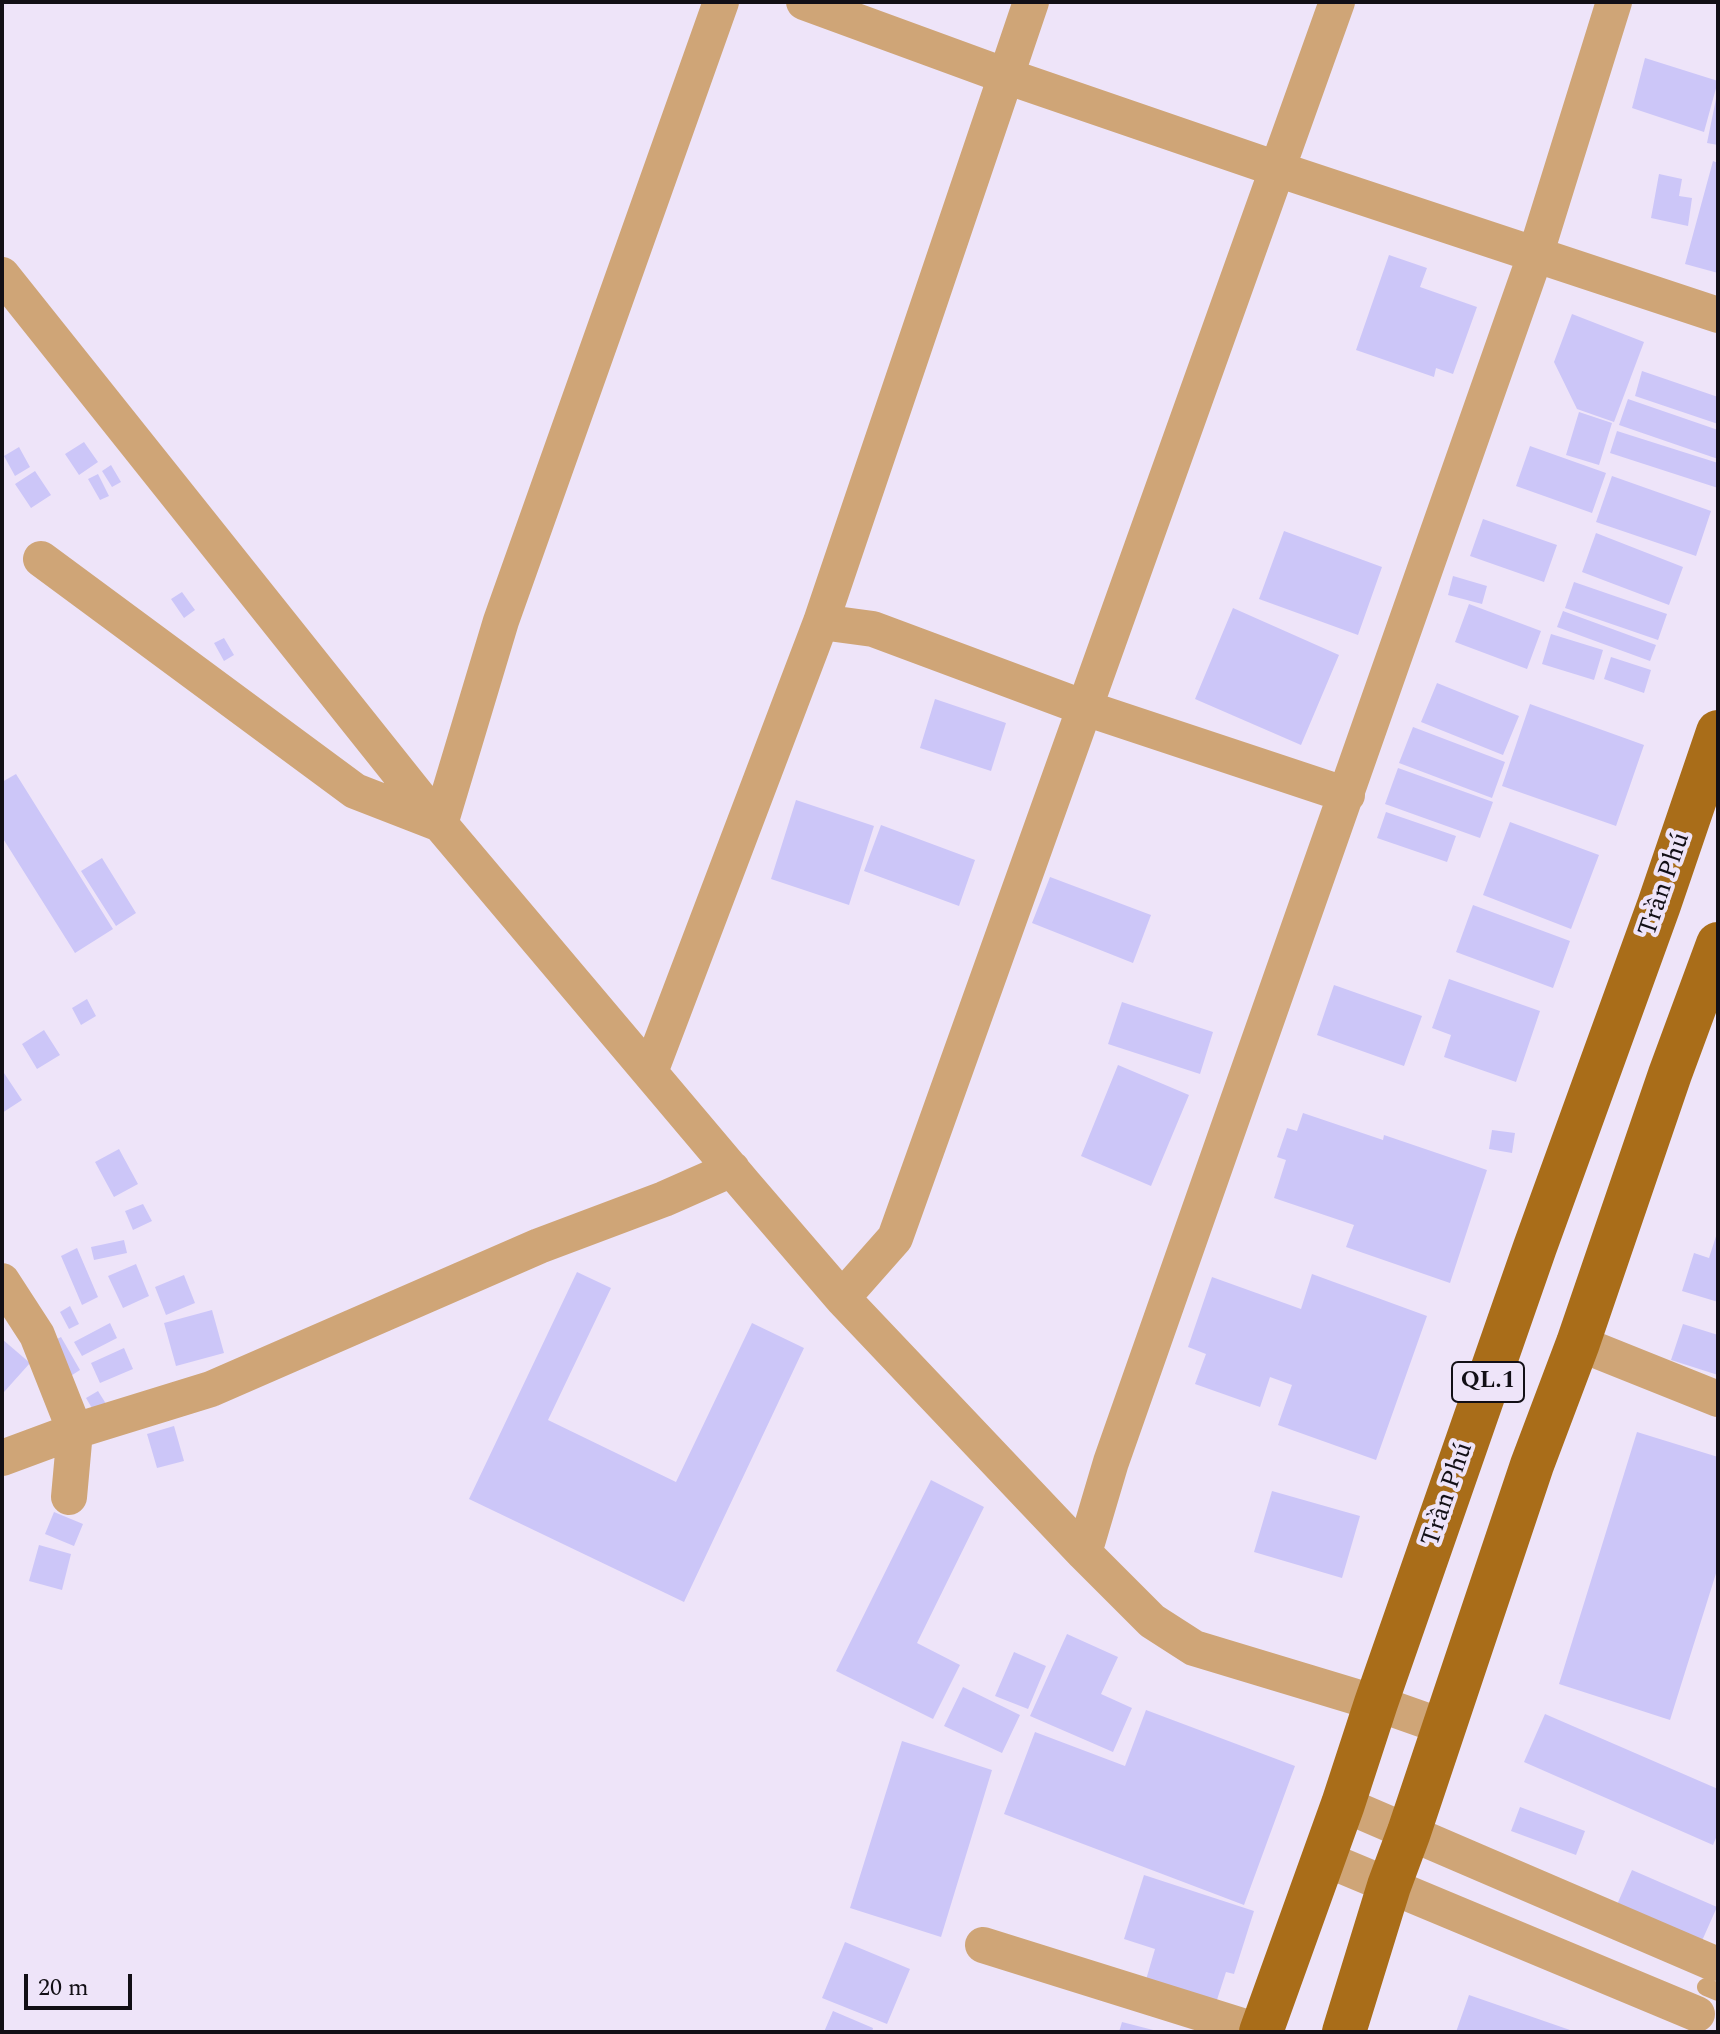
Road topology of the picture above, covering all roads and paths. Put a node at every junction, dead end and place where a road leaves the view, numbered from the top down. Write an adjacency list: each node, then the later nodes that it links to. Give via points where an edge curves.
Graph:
1 (721, 2): 16 (street, via 501,621)
2 (804, 2): 6 (street)
3 (1031, 2): 6 (street)
4 (1337, 2): 7 (street)
5 (1614, 2): 8 (street)
6 (1006, 76): 7 (street); 12 (street)
7 (1277, 169): 8 (street); 13 (street)
8 (1535, 256): 10 (street); 15 (street)
9 (2, 275): 16 (street)
10 (1718, 315)
11 (41, 559): 16 (street, via 355,791)
12 (821, 622): 13 (street, via 873,629); 18 (street)
13 (1085, 708): 15 (street); 21 (street, via 895,1238)
14 (1718, 732): 28 (main road, Trần Phú / QL.1)
15 (1347, 795): 27 (street, via 1111,1462)
16 (440, 824): 18 (street)
17 (1714, 966): 22 (main road, QL.1)
18 (650, 1072): 19 (street)
19 (732, 1169): 21 (street); 24 (street, via 539,1246 211,1389)
20 (2, 1281): 24 (street, via 37,1335)
21 (842, 1298): 27 (street)
22 (1578, 1343): 23 (street); 29 (main road, QL.1)
23 (1718, 1399)
24 (75, 1431): 25 (street); 26 (street)
25 (2, 1458)
26 (69, 1497)
27 (1084, 1553): 28 (street, via 1152,1621 1194,1648)
28 (1376, 1703): 29 (street); 30 (main road, Trần Phú / QL.1)
29 (1444, 1727): 31 (main road, QL.1)
30 (1343, 1804): 31 (street); 32 (main road, Trần Phú / QL.1)
31 (1409, 1832): 33 (main road, QL.1); 35 (street)
32 (1323, 1858): 33 (street); 36 (main road, Trần Phú / QL.1)
33 (1389, 1886): 35 (street); 37 (main road, QL.1)
34 (983, 1945): 36 (street)
35 (1707, 1989)
36 (1261, 2032)
37 (1344, 2032)

